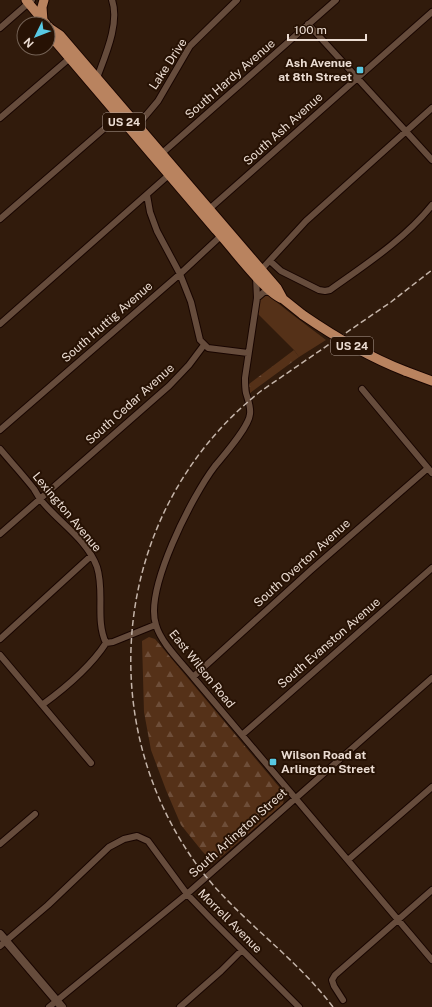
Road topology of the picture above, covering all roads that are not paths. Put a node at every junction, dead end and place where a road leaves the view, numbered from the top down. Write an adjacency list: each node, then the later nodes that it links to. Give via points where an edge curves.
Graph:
1 (44, 0): 8 (main road)
2 (112, 0): 14 (street, via 115,17)
3 (238, 0): 18 (street, Lake Drive, via 190,46 158,101)
4 (336, 0): 9 (street, South Hardy Avenue)
5 (29, 1): 7 (main road, US 24); 10 (street)
6 (432, 12): 13 (street, South Ash Avenue)
7 (40, 16)
8 (44, 16)
9 (308, 24): 13 (street); 21 (street, South Hardy Avenue)
10 (0, 28)
11 (56, 32): 12 (main road, US 24)
12 (72, 56): 14 (main road, US 24); 17 (street)
13 (357, 78): 19 (street); 26 (street, South Ash Avenue)
14 (98, 84): 16 (main road, US 24)
15 (432, 108): 19 (street)
16 (122, 113): 18 (main road, US 24); 20 (main road, US 24); 27 (street)
17 (0, 118)
18 (138, 126): 20 (main road, US 24)
19 (406, 132): 22 (street); 29 (street, via 306,221)
20 (142, 137): 21 (main road, US 24)
21 (159, 156): 23 (main road, US 24)
22 (432, 160)
23 (172, 172): 24 (street); 26 (main road, US 24)
24 (147, 196): 31 (street, via 157,231); 35 (street)
25 (432, 205): 29 (street, via 410,228 368,263 330,290 319,290 280,271)
26 (206, 212): 28 (main road, US 24)
27 (0, 219)
28 (224, 233): 30 (main road, US 24); 31 (street, South Huttig Avenue)
29 (270, 261): 30 (street)
30 (259, 273): 32 (main road, US 24); 33 (street, East Wilson Road); 34 (main road, US 24, via 277,288)
31 (180, 274): 36 (street, via 191,302 200,340); 40 (street, South Huttig Avenue)
32 (271, 292): 33 (street, via 264,292); 34 (main road, US 24)
33 (257, 298): 37 (street, East Wilson Road)
34 (283, 299): 38 (main road, US 24, bridge, via 303,315 354,347)
35 (0, 324)
36 (204, 345): 37 (street, via 213,349); 44 (street, South Cedar Avenue, via 170,386)
37 (248, 353): 48 (street, East Wilson Road, via 245,378 251,413 249,419 209,474 176,535 154,601)
38 (432, 381)
39 (362, 389): 42 (street)
40 (0, 430)
41 (0, 448): 44 (street, Lexington Avenue)
42 (428, 468): 43 (street); 52 (street, South Overton Avenue)
43 (432, 474)
44 (40, 499): 45 (street, South Cedar Avenue); 46 (street, Lexington Avenue, via 81,542)
45 (0, 534)
46 (90, 556): 49 (street); 50 (street, Lexington Avenue, via 96,566 101,585 102,628)
47 (432, 568): 55 (street, South Evanston Avenue)
48 (155, 625): 50 (street); 52 (street, East Wilson Road, via 163,640)
49 (0, 639)
50 (106, 643): 54 (street, via 79,673)
51 (0, 655): 54 (street)
52 (193, 677): 55 (street, East Wilson Road)
53 (432, 678): 58 (street, South Arlington Street)
54 (42, 705): 56 (street)
55 (242, 735): 58 (street, East Wilson Road)
56 (91, 763)
57 (432, 786): 61 (street)
58 (295, 797): 61 (street, East Wilson Road); 63 (street, South Arlington Street)
59 (35, 814): 60 (street)
60 (0, 844)
61 (348, 860): 64 (street, East Wilson Road)
62 (432, 890): 64 (street)
63 (187, 894): 66 (street, Morrell Avenue, via 146,839 133,836 109,847 48,905); 67 (street, Morrell Avenue); 70 (street, South Arlington Street)
64 (398, 920): 68 (street, East Wilson Road); 69 (street, via 332,980)
65 (0, 934): 66 (street)
66 (3, 943): 70 (street)
67 (242, 950): 72 (street); 73 (street, Morrell Avenue)
68 (432, 960)
69 (343, 1000)
70 (60, 1004): 71 (street, South Arlington Street)
71 (49, 1007)
72 (180, 1007)
73 (298, 1007)

